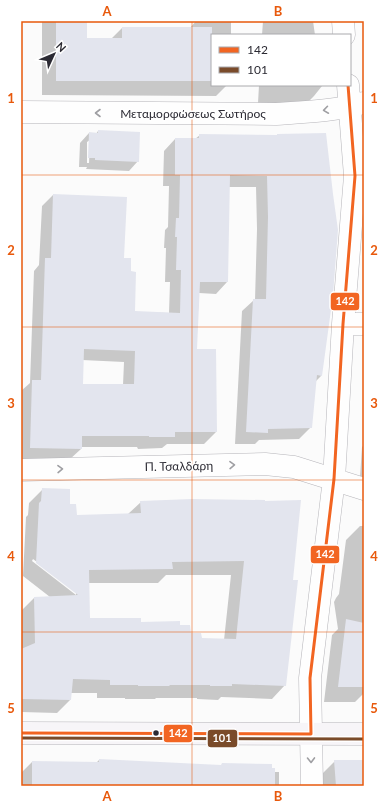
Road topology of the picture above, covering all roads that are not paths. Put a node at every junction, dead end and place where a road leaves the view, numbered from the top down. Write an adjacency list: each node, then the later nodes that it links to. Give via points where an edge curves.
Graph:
1 (343, 21): 2 (street)
2 (344, 34)
3 (348, 86): 4 (street)
4 (357, 104): 5 (street, Μεταμορφώσεως Σωτήρος, one-way to 5, via 314,112 276,114); 6 (street)
5 (21, 112)
6 (354, 324): 8 (street)
7 (21, 470): 8 (street, Π. Τσαλδάρη, one-way to 8, via 265,464 294,467)
8 (334, 479): 9 (street, Π. Τσαλδάρη); 11 (street, via 310,678)
9 (364, 489)
10 (21, 733): 11 (main road)
11 (311, 734): 12 (main road); 13 (street, one-way to 13)
12 (364, 734)
13 (312, 786)

